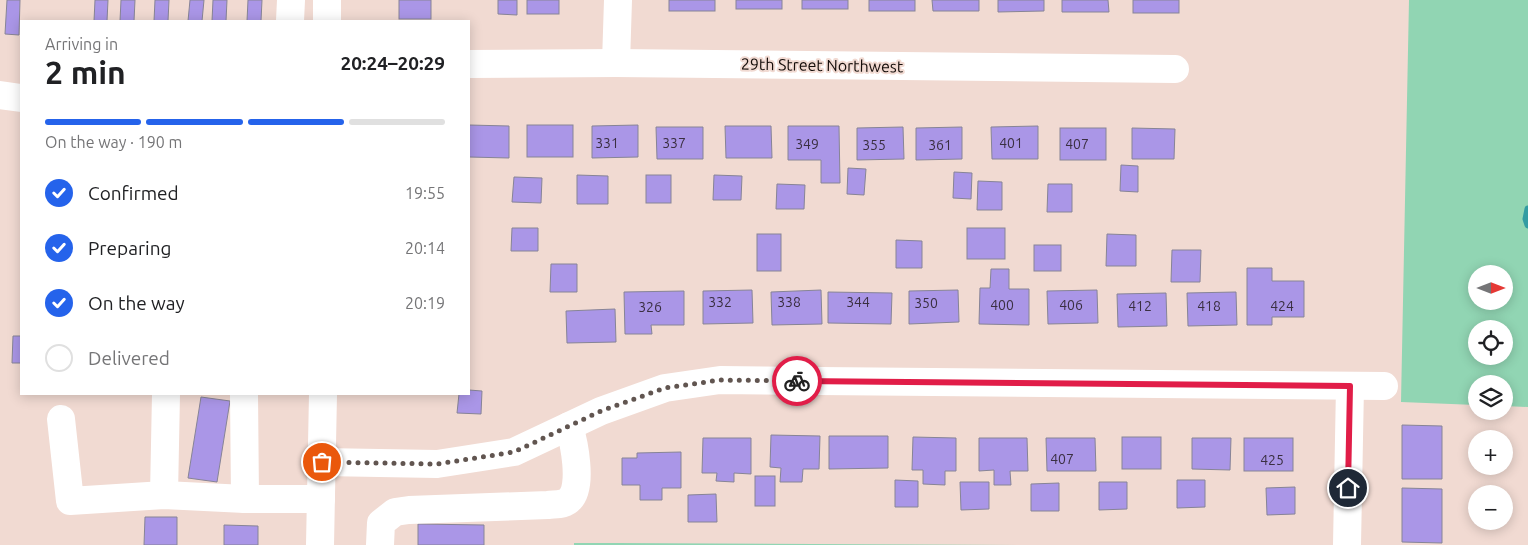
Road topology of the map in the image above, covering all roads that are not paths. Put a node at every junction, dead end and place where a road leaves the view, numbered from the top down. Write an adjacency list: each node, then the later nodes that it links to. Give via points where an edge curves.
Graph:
1 (291, 0): 4 (street)
2 (327, 0): 5 (street)
3 (618, 0): 6 (street)
4 (290, 20)
5 (327, 20)
6 (616, 63): 7 (street, 29th Street Northwest); 8 (street, 29th Street Northwest)
7 (470, 64)
8 (1175, 69)
9 (0, 95): 10 (street)
10 (20, 98)
11 (1350, 386): 12 (street); 17 (street, via 720,380 665,388); 24 (street)
12 (1384, 386)
13 (166, 395): 19 (street)
14 (244, 395): 20 (street)
15 (323, 395): 18 (street)
16 (61, 419): 19 (street, via 70,501)
17 (569, 426): 18 (street, via 514,452 437,464); 23 (street, via 576,458 576,479 574,492 564,503 395,512 381,523)
18 (322, 462): 21 (street)
19 (164, 496): 20 (street)
20 (245, 499): 21 (street)
21 (321, 499): 22 (street)
22 (320, 545)
23 (380, 545)
24 (1347, 545)

